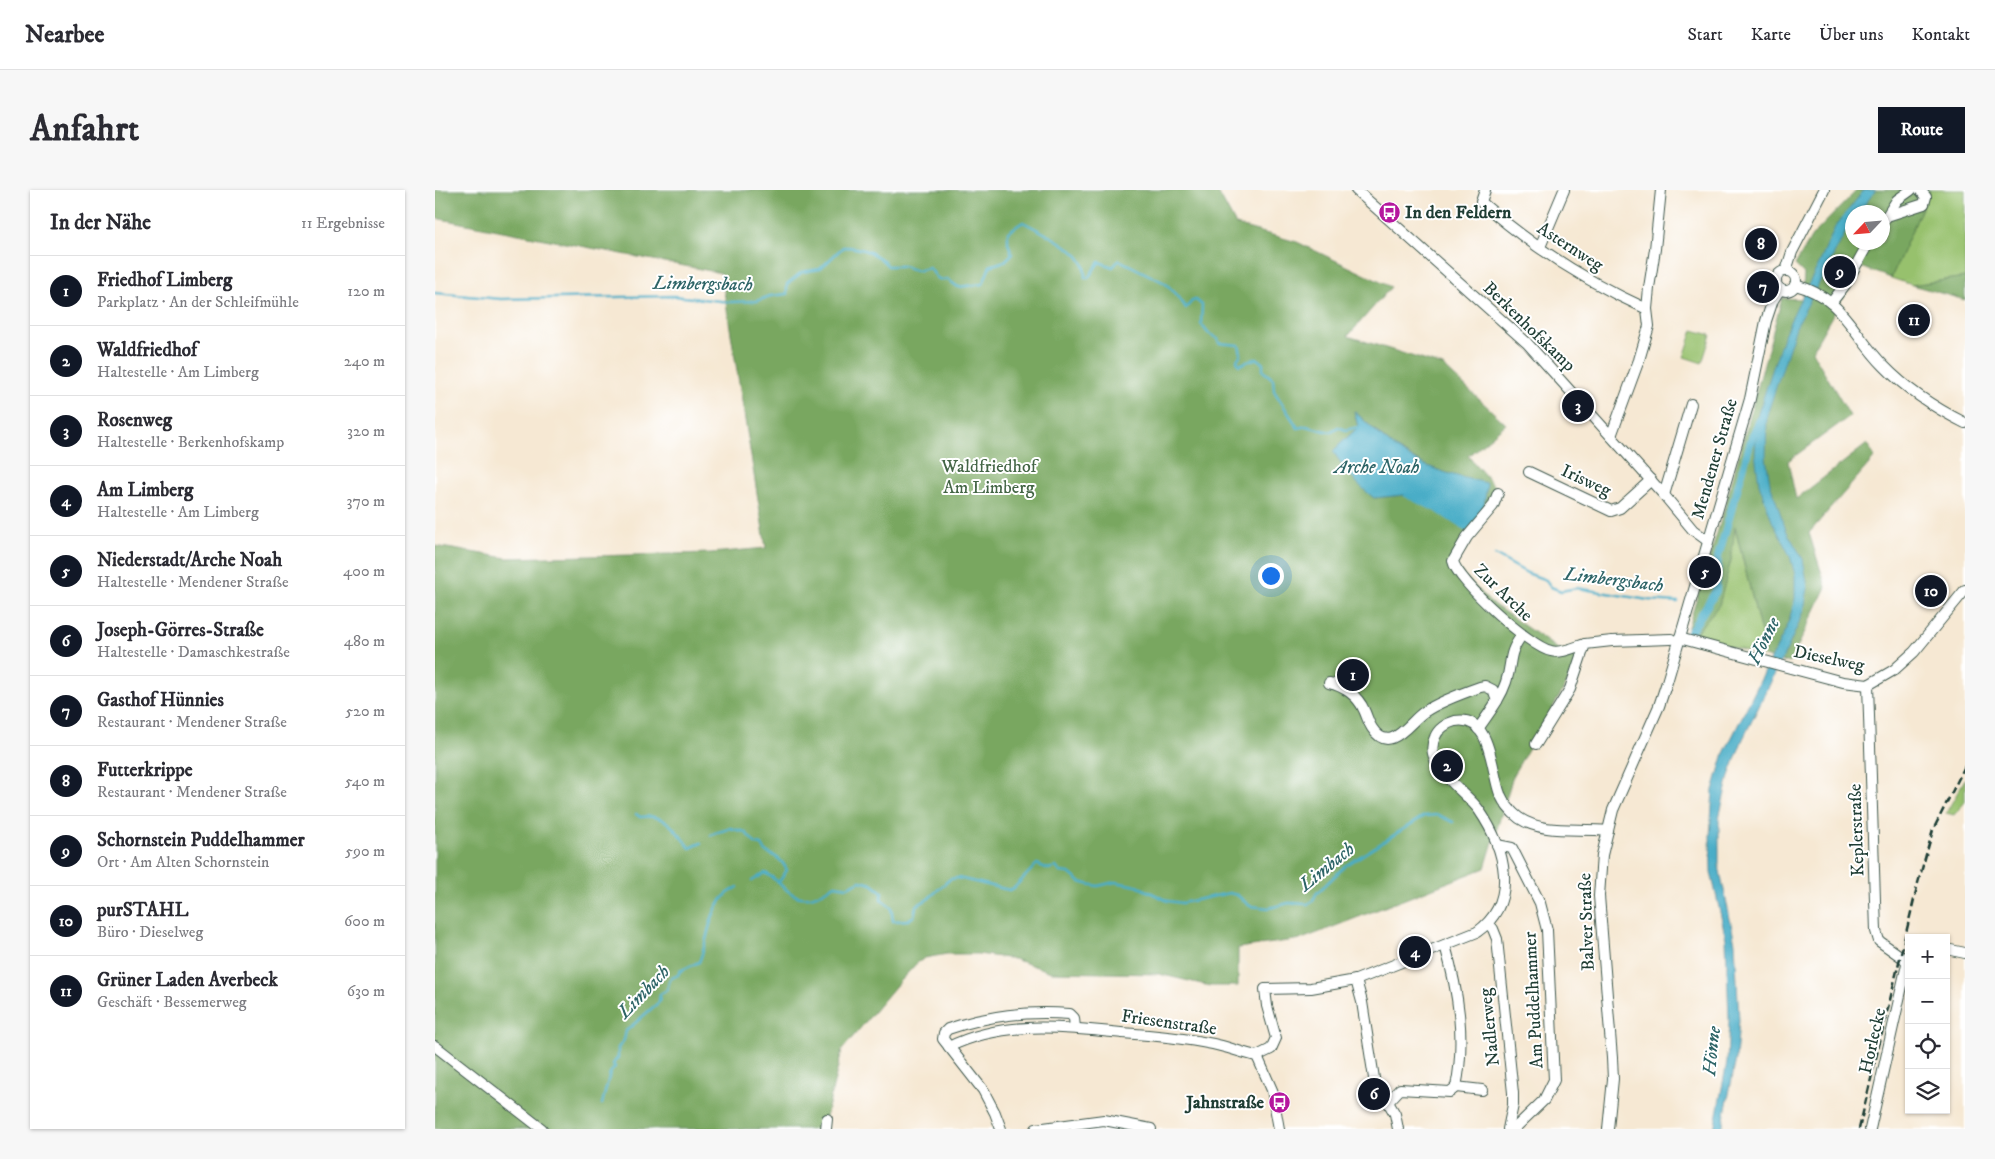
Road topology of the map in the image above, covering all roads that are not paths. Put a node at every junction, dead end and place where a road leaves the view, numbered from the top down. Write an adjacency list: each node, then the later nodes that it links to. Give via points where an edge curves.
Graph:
1 (1356, 190): 19 (street, Berkenhofskamp, via 1527,343)
2 (1485, 190): 10 (street, Asternweg, via 1481,202)
3 (1564, 190): 10 (street)
4 (1661, 190): 16 (street)
5 (1824, 190): 12 (street, Mendener Straße, via 1792,252)
6 (1911, 190): 8 (street, via 1902,195)
7 (1920, 190): 9 (street, via 1926,197 1923,204)
8 (1890, 212)
9 (1890, 217)
10 (1540, 247): 16 (street, Asternweg, via 1584,278)
11 (1865, 250): 15 (street)
12 (1786, 271): 13 (street, via 1794,274); 14 (street, Mendener Straße, via 1777,277 1776,285)
13 (1797, 286): 14 (street, via 1790,291); 15 (street, via 1817,292)
14 (1780, 290): 24 (street, Mendener Straße, via 1766,321 1749,399)
15 (1831, 303): 18 (street, via 1894,376 1932,405)
16 (1647, 309): 19 (street, via 1649,326)
17 (1691, 404): 23 (street)
18 (1965, 423)
19 (1611, 436): 21 (street, Berkenhofskamp)
20 (1529, 472): 21 (street, Irisweg, via 1611,511 1620,508)
21 (1651, 480): 23 (street, Berkenhofskamp)
22 (1498, 493): 26 (street, Zur Arche, via 1493,506 1467,537 1453,564 1467,583)
23 (1664, 495): 24 (street, Berkenhofskamp, via 1693,530)
24 (1708, 541): 27 (street, Mendener Straße)
25 (1965, 590): 30 (street, Dieselweg, via 1903,663)
26 (1522, 635): 28 (street, Zur Arche, via 1553,652); 31 (street, via 1511,652 1506,681)
27 (1675, 638): 28 (street, Zur Arche); 30 (street, Dieselweg, via 1843,682); 34 (street, Balver Straße, via 1659,706 1621,790)
28 (1585, 644): 33 (street, via 1570,689)
29 (1329, 683): 31 (street, via 1342,687 1359,701 1371,727 1384,738 1400,734 1425,711 1480,686 1493,690)
30 (1868, 685): 40 (street, Keplerstraße, via 1876,931 1879,941)
31 (1497, 701): 32 (street)
32 (1478, 729): 34 (street, via 1487,743 1500,794 1519,818 1538,827); 35 (street, via 1467,722 1450,723 1439,730 1433,751 1441,771 1480,812)
33 (1536, 744)
34 (1608, 831): 58 (street, Balver Straße, via 1601,863 1599,896 1612,1058)
35 (1497, 845): 36 (street, via 1505,886 1501,904); 57 (street, Am Puddelhammer, via 1512,848 1518,856 1543,912 1548,943 1554,1080 1545,1100)
36 (1488, 924): 37 (street); 56 (street, Nadlerweg, via 1497,939 1513,1092)
37 (1445, 945): 42 (street); 47 (street, via 1460,1025)
38 (1950, 950): 39 (street)
39 (1965, 953)
40 (1905, 957)
41 (1905, 973): 59 (street, Horlecke)
42 (1356, 980): 46 (street, via 1311,988 1265,990 1276,1038 1271,1049); 49 (street, via 1376,1091)
43 (1075, 1028): 44 (street, Friesenstraße, via 1032,1027 996,1031); 44 (street, via 1070,1014 1020,1013 955,1027 944,1033); 46 (street, Friesenstraße, via 1187,1039)
44 (946, 1043): 51 (street, via 990,1102)
45 (435, 1046): 50 (street)
46 (1257, 1056): 54 (street, via 1271,1090)
47 (1456, 1087): 48 (street); 49 (street, via 1450,1092 1400,1090)
48 (1481, 1090)
49 (1388, 1102): 55 (street)
50 (542, 1129)
51 (1001, 1129)
52 (1036, 1129): 53 (street, via 1104,1120)
53 (1151, 1129)
54 (1279, 1129)
55 (1398, 1129)
56 (1508, 1129)
57 (1514, 1129)
58 (1608, 1129)
59 (1870, 1129)

